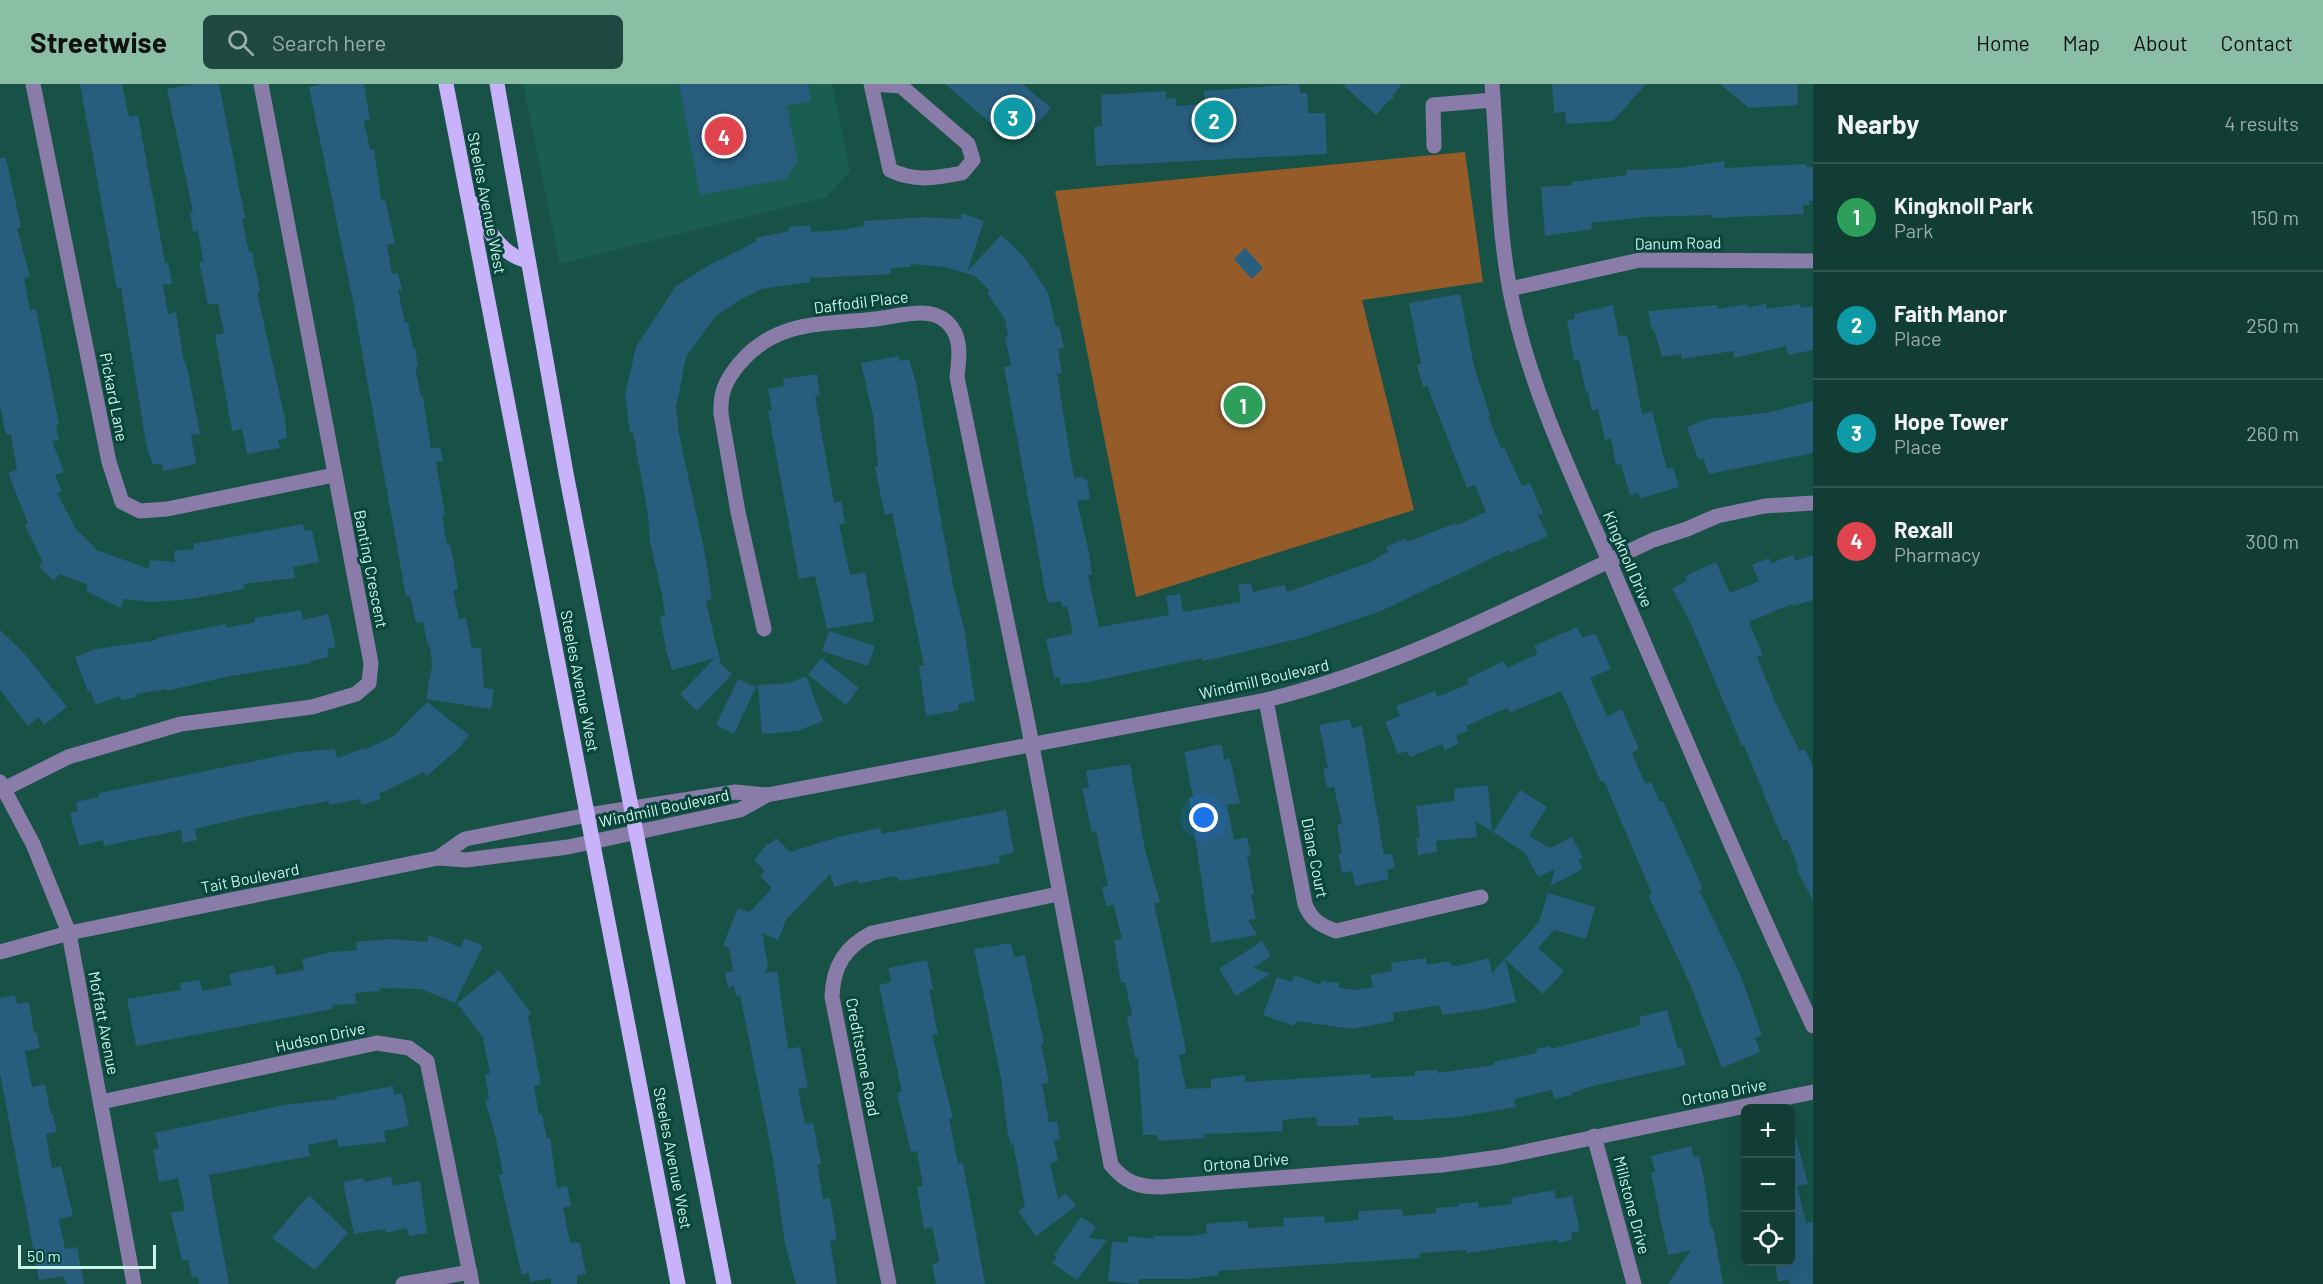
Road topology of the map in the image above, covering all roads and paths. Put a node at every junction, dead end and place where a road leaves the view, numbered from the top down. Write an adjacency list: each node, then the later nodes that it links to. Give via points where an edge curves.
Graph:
1 (33, 84): 13 (street, Pickard Lane, via 109,462 122,502 140,511 167,509)
2 (261, 84): 13 (street, Banting Crescent)
3 (446, 84): 9 (main road, Steeles Avenue West)
4 (497, 84): 10 (main road, Steeles Avenue West)
5 (871, 84): 5 (street, via 890,170 926,179 962,173 973,160 968,144 901,86)
6 (1492, 84): 7 (street, Kingknoll Drive)
7 (1493, 100): 8 (street, via 1433,105); 12 (street, Kingknoll Drive)
8 (1434, 146)
9 (468, 197): 10 (main road, via 501,248 514,258); 22 (main road, Steeles Avenue West)
10 (528, 261): 21 (main road, Steeles Avenue West)
11 (1813, 261): 12 (street, Danum Road, via 1640,260)
12 (1509, 289): 15 (street, Kingknoll Drive, via 1533,375)
13 (334, 475): 19 (street, Banting Crescent, via 371,663 369,683 356,694 312,707 181,724 68,757)
14 (1813, 503): 15 (street, Windmill Boulevard, via 1765,506 1717,516)
15 (1609, 560): 17 (street, Windmill Boulevard, via 1379,667); 31 (street, Kingknoll Drive)
16 (764, 629): 18 (street, Daffodil Place, via 721,414 720,398 729,376 754,347 784,330 919,312 934,315 947,322 961,352 957,377)
17 (1266, 700): 18 (street, Windmill Boulevard); 28 (street, Diane Court, via 1309,915 1336,931)
18 (1032, 744): 20 (street, Windmill Boulevard); 27 (street, Ortona Drive)
19 (2, 786): 29 (street, Moffatt Avenue, via 33,844)
20 (767, 795): 21 (street, Windmill Boulevard, via 735,792); 23 (street, Windmill Boulevard, via 740,810)
21 (631, 808): 22 (street, Windmill Boulevard); 23 (main road, Steeles Avenue West)
22 (595, 814): 24 (main road, Steeles Avenue West); 26 (street, Tait Boulevard, via 465,839)
23 (635, 832): 24 (street, Windmill Boulevard); 39 (main road, Steeles Avenue West)
24 (594, 842): 25 (street, Windmill Boulevard); 38 (main road, Steeles Avenue West)
25 (566, 848): 26 (street, Tait Boulevard, via 466,860)
26 (438, 858): 29 (street, Tait Boulevard)
27 (1058, 894): 34 (street, Ortona Drive, via 1111,1166 1124,1180 1140,1187 1161,1187 1442,1165 1500,1157); 40 (street, Creditstone Road, via 872,933 848,949 832,979 832,997)
28 (1481, 897)
29 (69, 933): 30 (street, Tait Boulevard); 33 (street, Moffatt Avenue)
30 (0, 952)
31 (1813, 1026)
32 (1813, 1092): 34 (street, Ortona Drive)
33 (101, 1102): 35 (street, Hudson Drive, via 377,1043 409,1048 427,1061); 36 (street, Moffatt Avenue)
34 (1594, 1136): 41 (street, Millstone Drive)
35 (471, 1278): 37 (street)
36 (134, 1284)
37 (403, 1284)
38 (678, 1284)
39 (724, 1284)
40 (889, 1284)
41 (1634, 1284)

